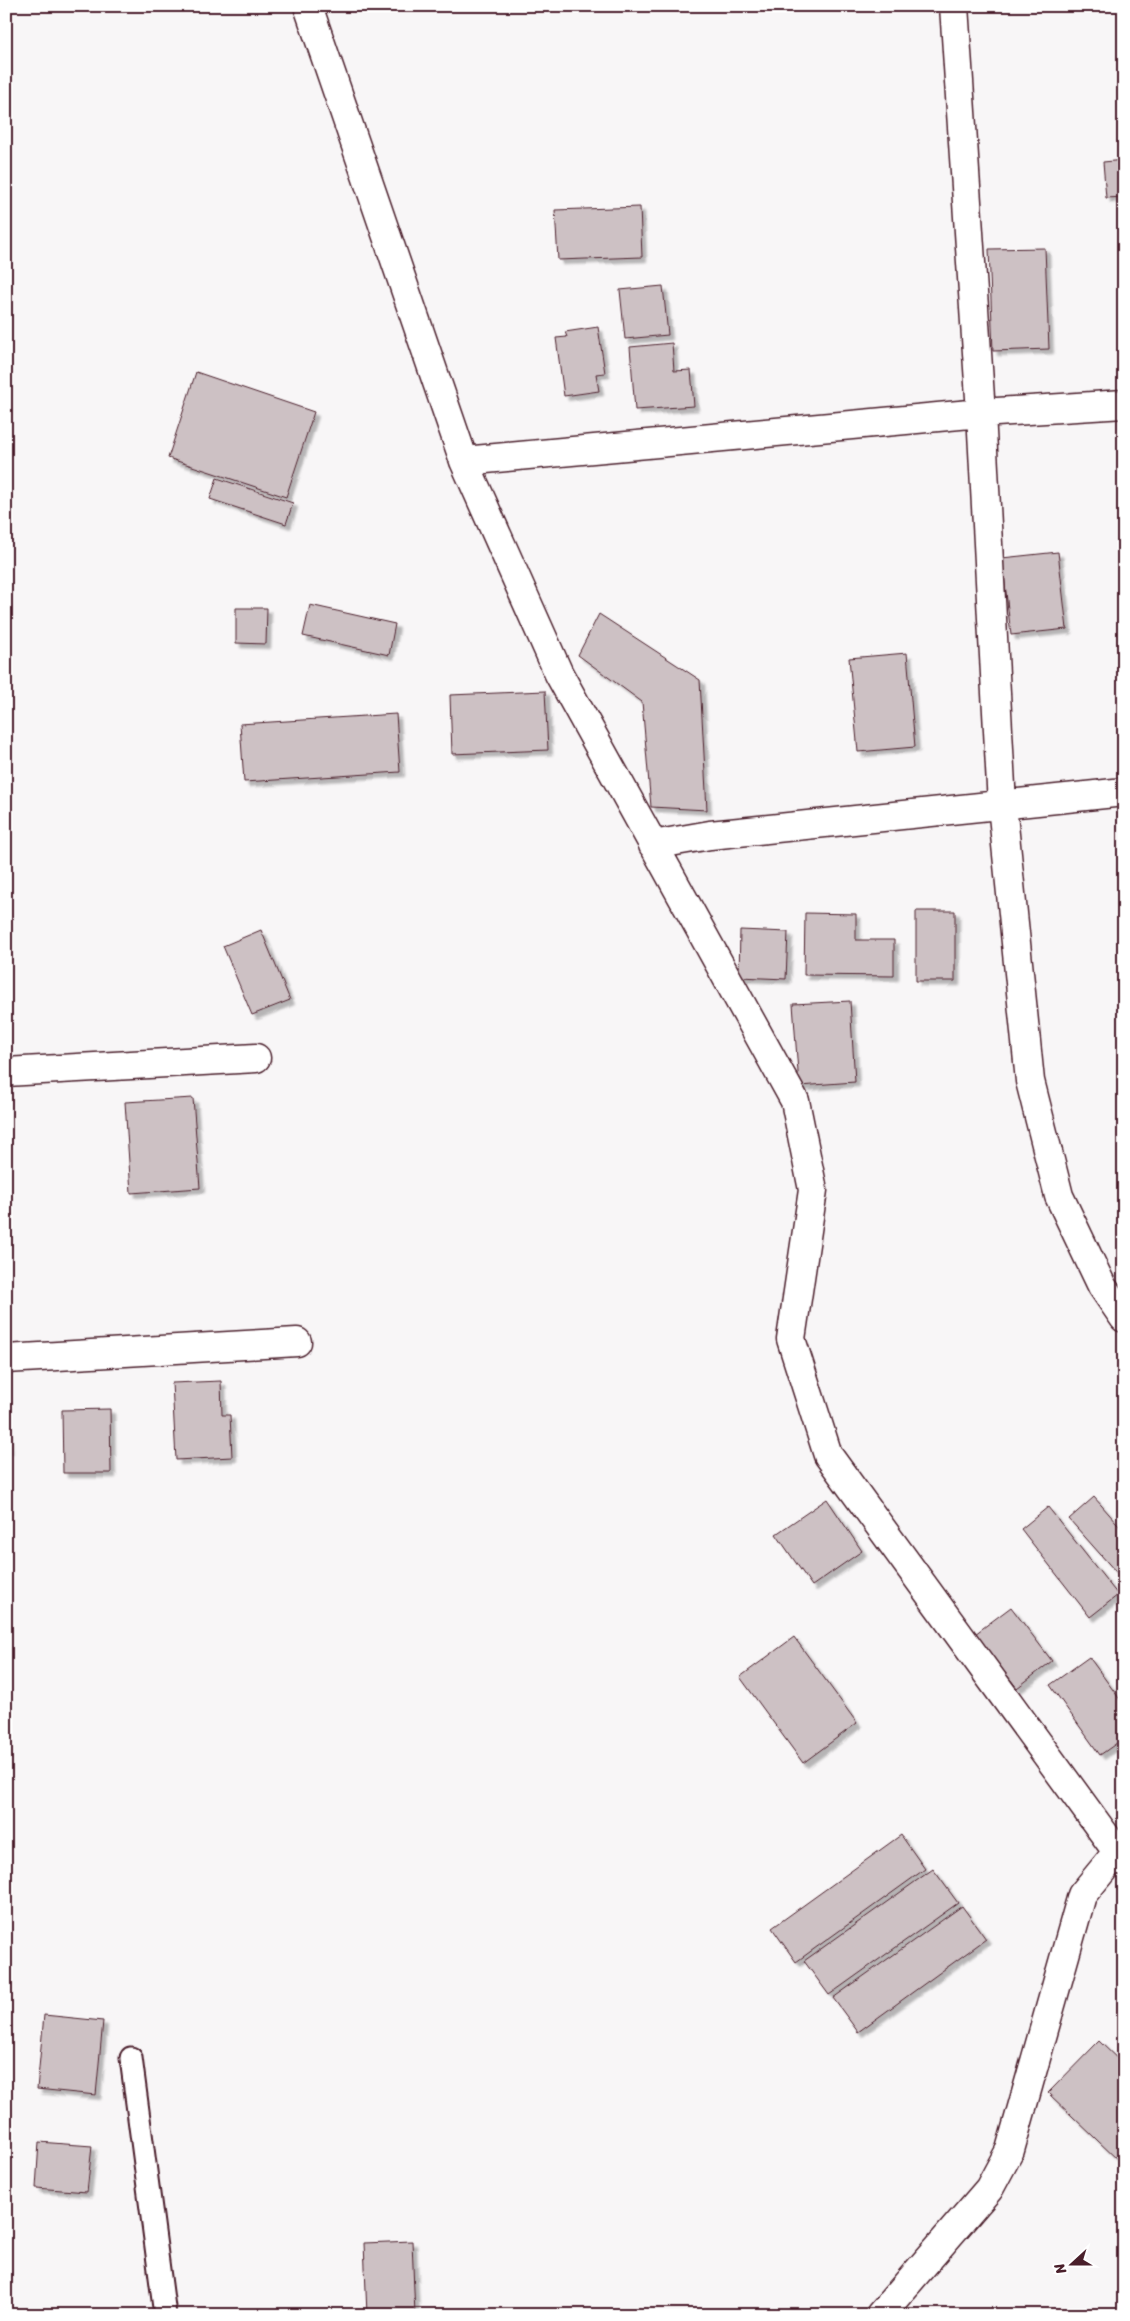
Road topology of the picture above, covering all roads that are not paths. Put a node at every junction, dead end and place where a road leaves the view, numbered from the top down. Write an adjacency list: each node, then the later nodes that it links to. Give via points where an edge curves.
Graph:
1 (308, 6): 5 (street)
2 (954, 6): 4 (street)
3 (1124, 404): 4 (street)
4 (981, 413): 5 (street); 7 (street)
5 (464, 461): 8 (street, via 559,674)
6 (1124, 792): 7 (street)
7 (1002, 805): 8 (street, via 710,835); 11 (street, via 1030,1081 1059,1196 1102,1286)
8 (654, 845): 14 (street, via 796,1100 813,1190 791,1339 828,1455)
9 (256, 1058): 10 (street)
10 (6, 1072)
11 (1124, 1318)
12 (297, 1342): 13 (street)
13 (6, 1359)
14 (1122, 1852): 17 (street, via 1082,1896 1010,2150 989,2189)
15 (131, 2058): 16 (lane)
16 (165, 2315)
17 (880, 2315)

